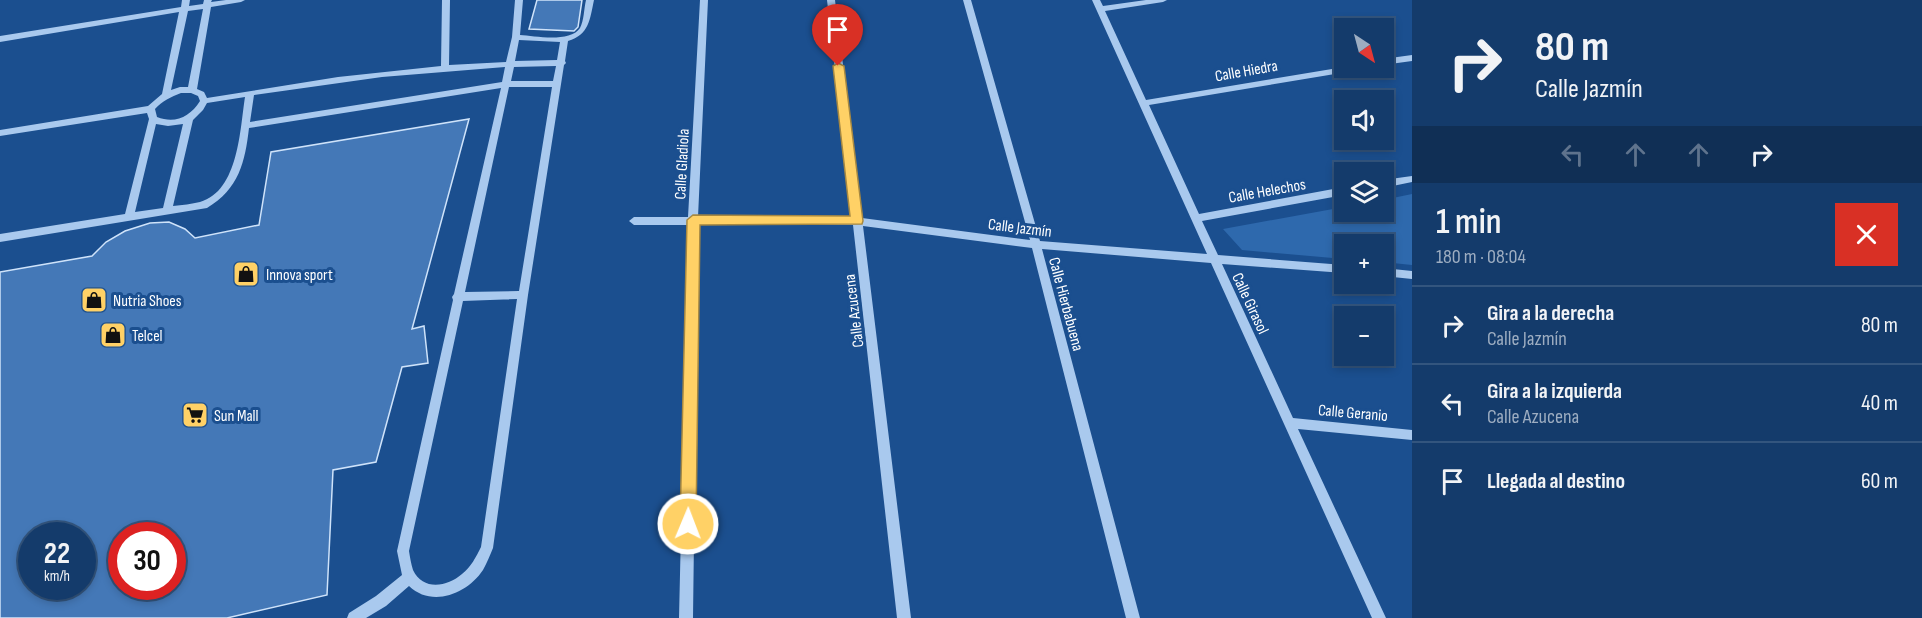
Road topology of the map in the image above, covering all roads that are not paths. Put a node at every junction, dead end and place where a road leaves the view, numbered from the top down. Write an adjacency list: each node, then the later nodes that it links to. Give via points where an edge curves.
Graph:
1 (241, 0): 9 (street)
2 (446, 0): 19 (street)
3 (519, 0): 12 (street)
4 (590, 0): 14 (street, via 584,28)
5 (704, 0): 38 (street, Calle Gladiola)
6 (831, 0): 40 (street, Calle Azucena)
7 (967, 0): 42 (street, Calle Hierbabuena)
8 (1163, 0): 10 (street)
9 (208, 3): 11 (street); 23 (street)
10 (1098, 4): 27 (street, Calle Girasol)
11 (185, 5): 13 (street); 25 (street)
12 (516, 37): 14 (street); 17 (street)
13 (0, 39)
14 (564, 39): 18 (street)
15 (1412, 57): 16 (street)
16 (1394, 60)
17 (510, 63): 18 (street); 19 (street); 21 (street)
18 (562, 63): 22 (street)
19 (445, 66): 24 (street)
20 (1334, 71): 27 (street, Calle Hiedra)
21 (506, 84): 22 (street); 30 (street); 48 (street)
22 (557, 84): 47 (street)
23 (192, 90): 25 (street); 26 (street, via 201,94)
24 (250, 93): 26 (street); 30 (street)
25 (166, 95): 28 (street)
26 (204, 101): 29 (street)
27 (1143, 103): 37 (street, Calle Girasol)
28 (152, 114): 29 (street, via 162,124); 31 (street); 36 (street)
29 (189, 118): 35 (street)
30 (244, 126): 35 (street, via 236,174 224,192 204,205)
31 (0, 133)
32 (1412, 179): 33 (street)
33 (1394, 182)
34 (1334, 194): 37 (street, Calle Helechos)
35 (167, 211): 36 (street)
36 (129, 218): 41 (street)
37 (1196, 218): 43 (street, Calle Girasol)
38 (693, 220): 39 (street, Calle Jazmín); 40 (street, Calle Jazmín); 53 (street, Calle Gladiola)
39 (634, 221)
40 (857, 221): 42 (street, Calle Jazmín); 54 (street, Calle Azucena)
41 (0, 238)
42 (1036, 244): 43 (street, Calle Jazmín); 55 (street, Calle Hierbabuena)
43 (1214, 257): 44 (street, Calle Jazmín); 49 (street, Calle Girasol)
44 (1334, 268)
45 (1394, 273): 46 (street)
46 (1412, 275)
47 (523, 295): 48 (street); 51 (street, via 482,562 461,585 447,591 419,587)
48 (457, 297): 51 (street, via 403,551)
49 (1290, 423): 50 (street, Calle Geranio); 56 (street, Calle Girasol)
50 (1412, 435)
51 (409, 578): 52 (street)
52 (354, 618)
53 (686, 618)
54 (904, 618)
55 (1133, 618)
56 (1379, 618)

